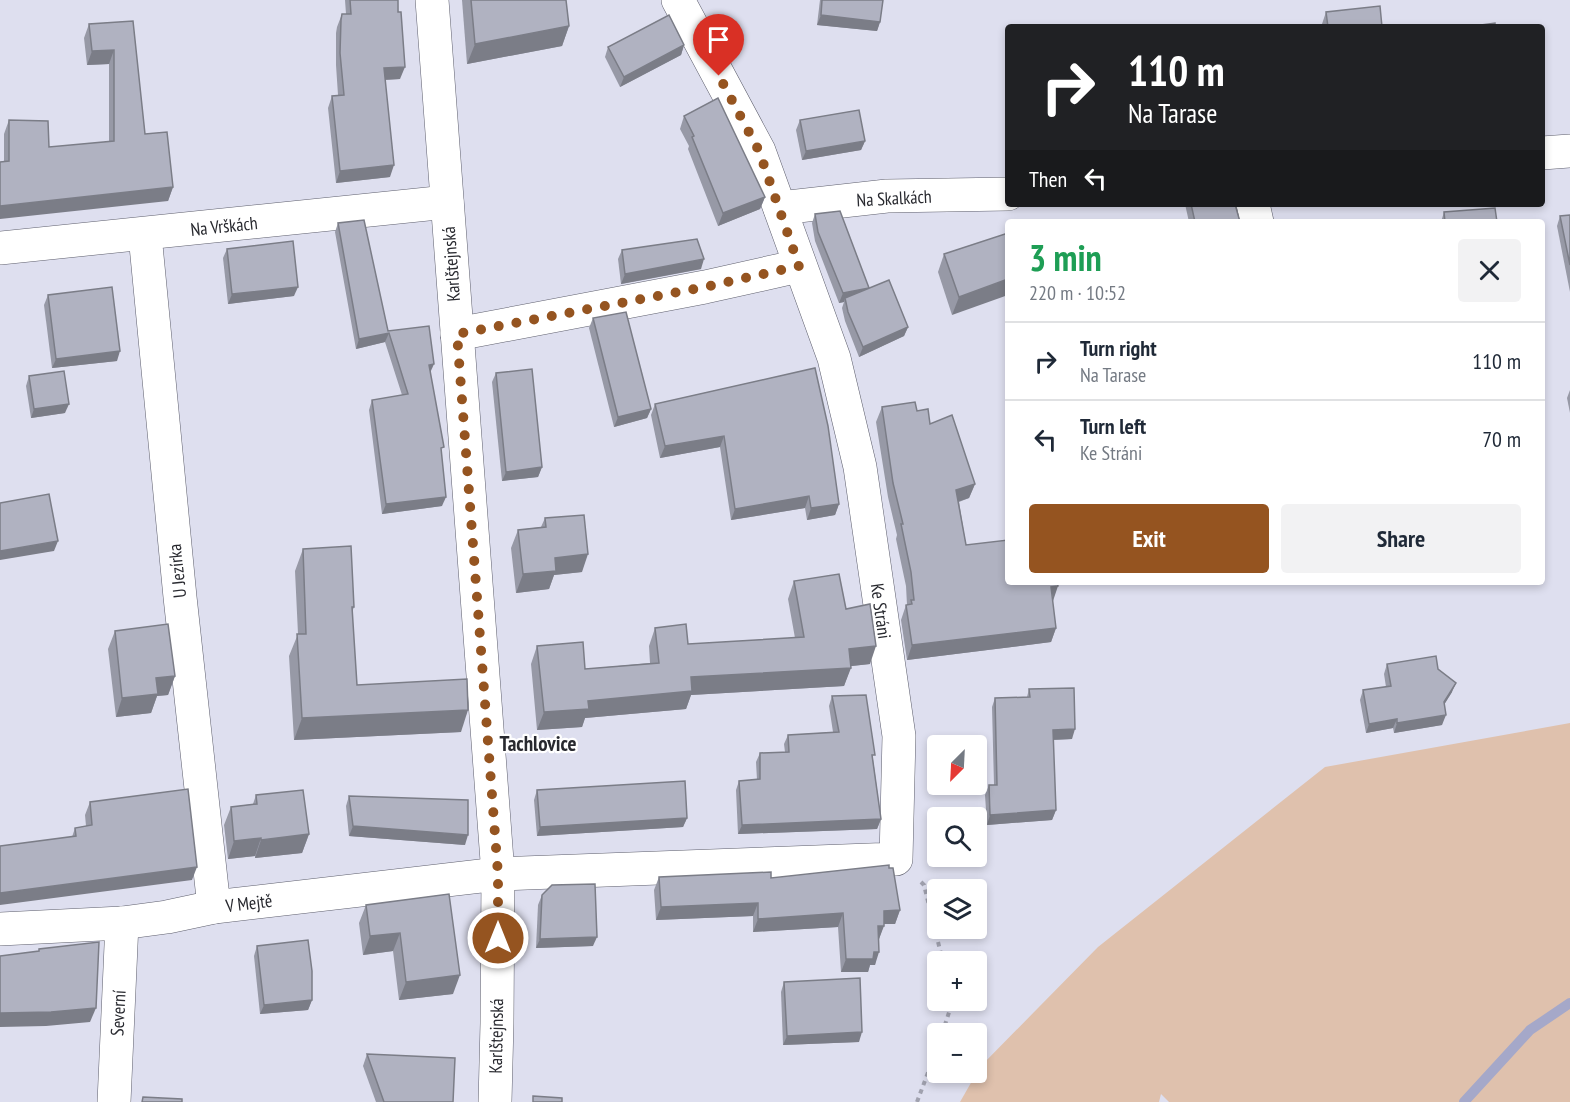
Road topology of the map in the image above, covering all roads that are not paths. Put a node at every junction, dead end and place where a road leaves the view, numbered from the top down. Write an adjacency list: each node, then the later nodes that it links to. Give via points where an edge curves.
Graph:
1 (432, 0): 6 (street, Karlštejnská)
2 (678, 0): 7 (street, Ke Stráni, via 759,151)
3 (1570, 151): 4 (street)
4 (1545, 153)
5 (1005, 194): 7 (street, Na Skalkách, via 887,196)
6 (447, 202): 8 (street, Na Vrškách); 11 (street, Karlštejnská)
7 (780, 208): 10 (street, Ke Stráni)
8 (145, 235): 9 (street, Na Vrškách); 13 (street, U Jezírka)
9 (0, 248)
10 (799, 266): 11 (street); 12 (street, Ke Stráni, via 834,358 860,467 899,736 896,860)
11 (457, 334): 12 (street, Karlštejnská)
12 (498, 874): 13 (street, V Mejtě); 17 (street, Karlštejnská)
13 (214, 907): 14 (street, V Mejtě)
14 (122, 923): 15 (street, V Mejtě); 16 (street, Severní)
15 (0, 929)
16 (114, 1102)
17 (495, 1102)

